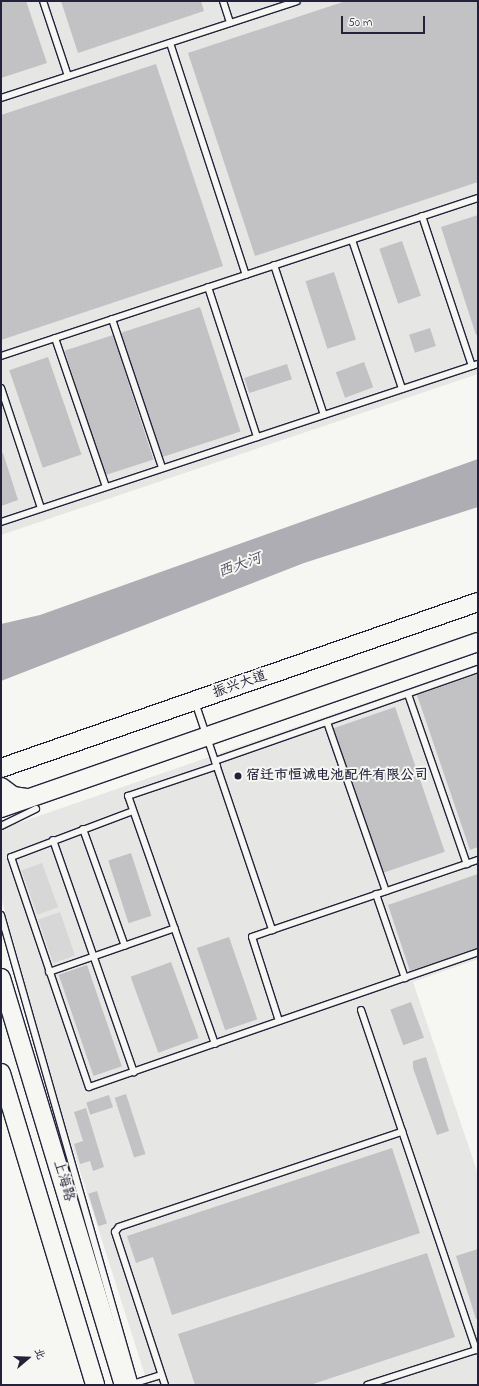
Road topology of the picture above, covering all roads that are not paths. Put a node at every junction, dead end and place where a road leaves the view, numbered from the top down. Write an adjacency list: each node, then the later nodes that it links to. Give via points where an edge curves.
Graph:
1 (43, 1): 6 (lane)
2 (222, 1): 4 (lane)
3 (297, 1): 4 (lane)
4 (230, 23): 5 (lane)
5 (170, 43): 6 (lane); 12 (lane)
6 (68, 76): 7 (lane)
7 (1, 98)
8 (478, 198): 9 (lane)
9 (422, 216): 10 (lane); 17 (lane)
10 (352, 240): 11 (lane); 19 (lane)
11 (274, 266): 12 (lane); 20 (lane)
12 (246, 275): 13 (lane)
13 (208, 288): 14 (lane); 21 (lane)
14 (112, 319): 15 (lane); 22 (lane)
15 (55, 338): 16 (lane); 23 (lane)
16 (1, 356)
17 (475, 365): 19 (lane)
18 (1, 388): 24 (lane)
19 (402, 389): 20 (lane)
20 (324, 414): 21 (lane)
21 (257, 437): 22 (lane)
22 (162, 468): 23 (lane)
23 (106, 487): 24 (lane)
24 (41, 508): 25 (lane)
25 (1, 522)
26 (478, 602): 30 (main road, 振兴大道)
27 (478, 642): 32 (main road)
28 (478, 670): 29 (lane)
29 (408, 694): 31 (lane); 43 (lane)
30 (195, 700): 32 (lane); 34 (main road, 振兴大道)
31 (327, 722): 33 (lane); 44 (lane)
32 (207, 736): 33 (lane); 36 (main road)
33 (216, 763): 38 (lane, via 128,796); 48 (lane)
34 (3, 766)
35 (1, 787): 36 (main road, via 13,796)
36 (32, 804): 37 (main road); 39 (lane)
37 (3, 808)
38 (133, 811): 40 (lane); 47 (lane)
39 (1, 826)
40 (83, 829): 41 (lane); 49 (lane)
41 (53, 840): 51 (lane); 52 (lane, via 15,854 10,861)
42 (478, 860): 43 (lane)
43 (467, 864): 44 (lane)
44 (386, 891): 45 (lane)
45 (376, 894): 48 (lane); 54 (lane)
46 (1, 916): 63 (lane)
47 (175, 928): 49 (lane); 57 (lane)
48 (272, 930): 56 (lane, via 252,937)
49 (125, 946): 51 (lane)
50 (478, 952): 54 (lane)
51 (94, 957): 52 (lane); 58 (lane)
52 (49, 972): 58 (lane, via 89,1087)
53 (1, 978): 63 (main road, 上海路)
54 (405, 978): 56 (lane)
55 (361, 1010): 60 (lane)
56 (279, 1021): 57 (lane)
57 (215, 1044): 58 (lane)
58 (134, 1072)
59 (1, 1073): 64 (main road, 上海路)
60 (402, 1132): 61 (lane); 62 (lane, via 119,1227 115,1232)
61 (477, 1351): 67 (lane)
62 (161, 1375): 63 (lane); 66 (lane)
63 (132, 1384): 65 (lane)
64 (95, 1385)
65 (128, 1385)
66 (164, 1385)
67 (367, 1385)

